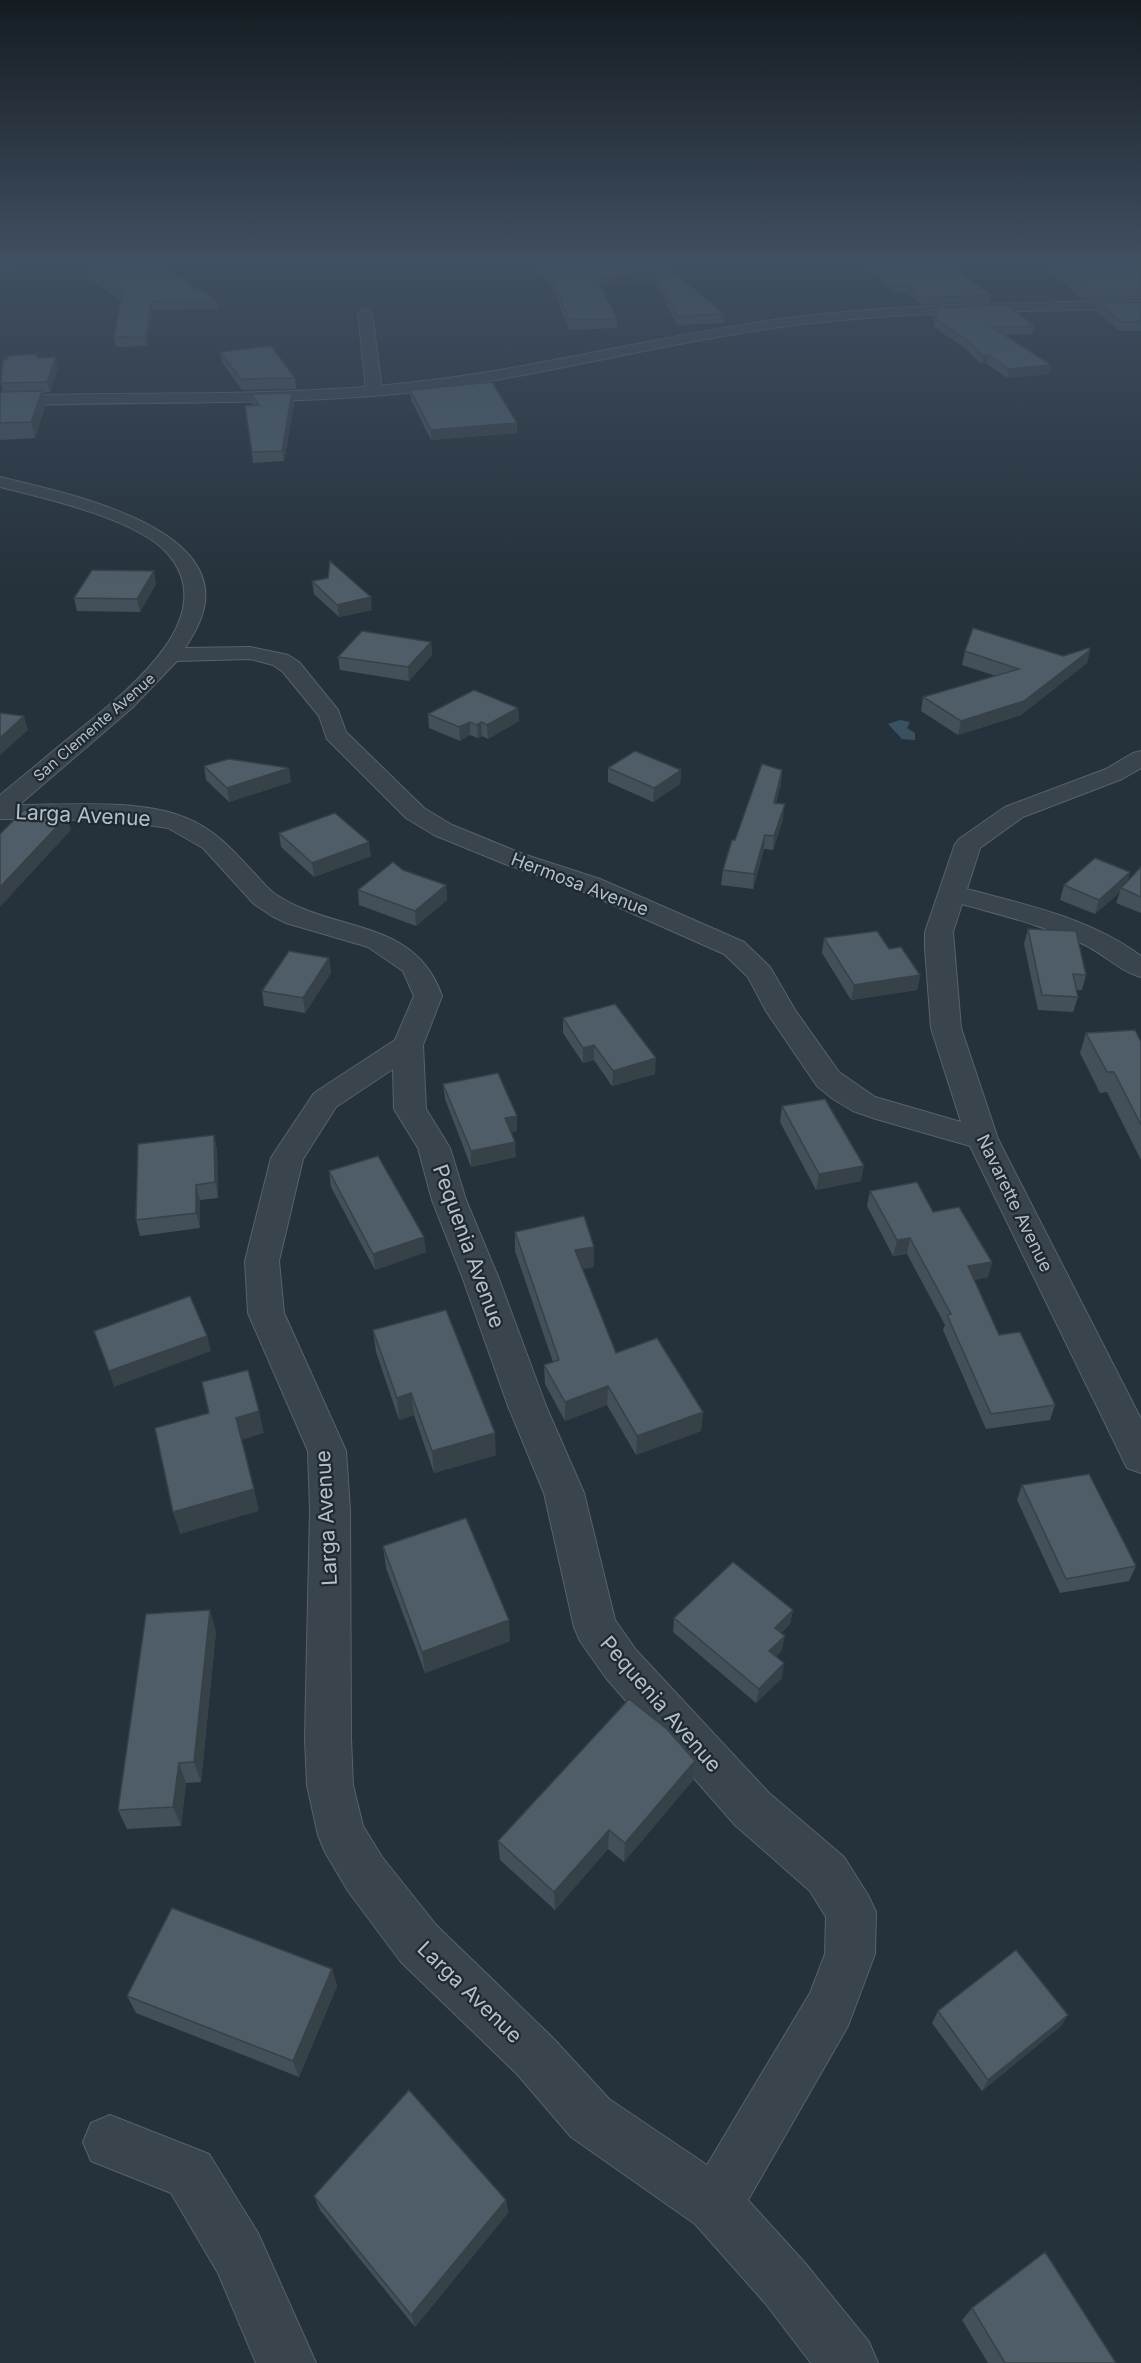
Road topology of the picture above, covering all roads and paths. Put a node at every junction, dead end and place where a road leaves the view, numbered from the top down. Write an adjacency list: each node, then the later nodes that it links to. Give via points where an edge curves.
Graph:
1 (371, 368): 3 (street)
2 (534, 368): 3 (street)
3 (374, 390): 4 (street, via 235,398)
4 (0, 402)
5 (0, 482): 6 (street, San Clemente Avenue, via 125,521 154,534 175,550 189,569 194,590 185,634)
6 (171, 655): 8 (street, San Clemente Avenue, via 147,684); 12 (street, Hermosa Avenue, via 250,653 280,660 291,667 330,715 335,734 415,813 443,830 591,885 734,948 760,973 781,1011 828,1078 844,1092 887,1112)
7 (1141, 758): 9 (street, Navarette Avenue, via 1114,774 1023,808 992,826 968,844)
8 (0, 809): 11 (street, Larga Avenue, via 152,817 196,832 212,843 264,898 282,910 378,941 413,965 428,996)
9 (953, 893): 10 (street, via 1073,929 1121,952); 12 (street, Navarette Avenue, via 939,932 946,1028)
10 (1141, 969)
11 (408, 1045): 15 (street, Pequenia Avenue, via 410,1109 434,1148 449,1200 564,1493 596,1627 621,1664 752,1809 827,1874 851,1912 850,1954 831,2007); 15 (street, Larga Avenue, via 325,1100 310,1121 287,1158 262,1261 266,1313 327,1451 328,1738 330,1785 342,1835 365,1874 419,1944 536,2056 590,2118)
12 (982, 1139): 13 (street, Navarette Avenue)
13 (1141, 1457)
14 (110, 2142): 16 (street, via 190,2173 238,2253)
15 (715, 2204): 17 (street, Larga Avenue, via 785,2283)
16 (286, 2363)
17 (848, 2363)

